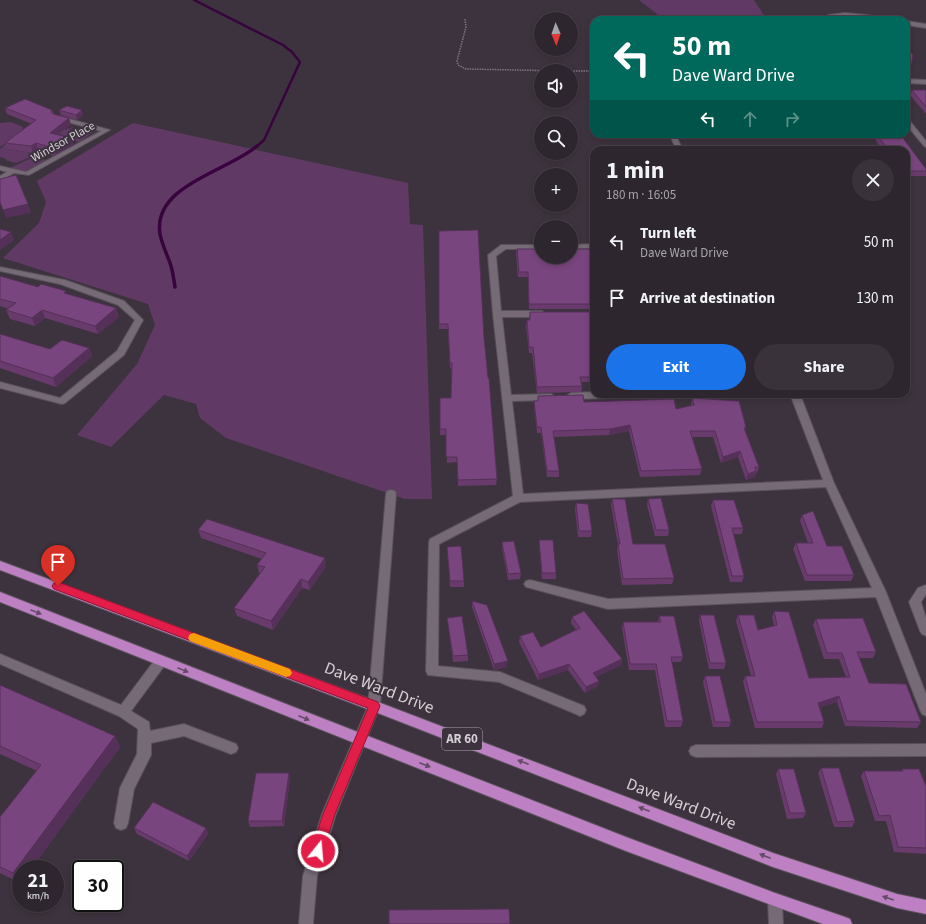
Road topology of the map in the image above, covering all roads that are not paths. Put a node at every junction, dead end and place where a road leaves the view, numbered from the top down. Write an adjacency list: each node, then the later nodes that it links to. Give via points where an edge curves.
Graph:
1 (834, 16): 2 (street)
2 (866, 16)
3 (926, 17): 5 (street)
4 (910, 24): 5 (street)
5 (923, 26)
6 (910, 81): 7 (street)
7 (926, 82)
8 (57, 118): 12 (street, Windsor Place, via 107,130 27,174)
9 (910, 125): 10 (street)
10 (926, 145)
11 (0, 168): 12 (street)
12 (12, 171): 13 (street)
13 (0, 179)
14 (590, 246): 16 (street)
15 (534, 247): 18 (street, via 504,247 492,255)
16 (578, 247)
17 (0, 269): 20 (street, via 62,282 121,303 139,320 121,354 62,401)
18 (497, 314): 19 (street); 22 (street)
19 (549, 314)
20 (0, 385)
21 (590, 396): 22 (street)
22 (507, 398): 26 (street)
23 (797, 398): 24 (street)
24 (829, 483): 26 (street); 30 (street)
25 (391, 494): 36 (street)
26 (518, 498): 37 (street, via 434,542 432,671 500,677)
27 (0, 564): 36 (main road, Dave Ward Drive / AR 60)
28 (530, 584): 30 (street, via 608,604)
29 (926, 589): 32 (street, via 915,602)
30 (880, 592): 38 (street)
31 (0, 597): 35 (main road, AR 60, one-way to 35)
32 (922, 616): 33 (street)
33 (926, 631)
34 (0, 659): 39 (street)
35 (161, 661): 39 (street); 41 (main road, AR 60, one-way to 41)
36 (374, 706): 41 (street); 47 (main road, Dave Ward Drive / AR 60, one-way to 36, via 897,902 773,860)
37 (580, 710)
38 (926, 710)
39 (123, 712): 40 (street, via 144,726)
40 (144, 738): 42 (street, via 184,730); 45 (street, via 144,755 127,788)
41 (360, 740): 46 (main road, AR 60, one-way to 46); 48 (street, via 329,814 310,876)
42 (230, 748)
43 (926, 750): 44 (street)
44 (696, 751)
45 (121, 823)
46 (775, 900): 49 (street); 50 (main road, AR 60)
47 (926, 907)
48 (306, 924)
49 (776, 924)
50 (845, 924)

